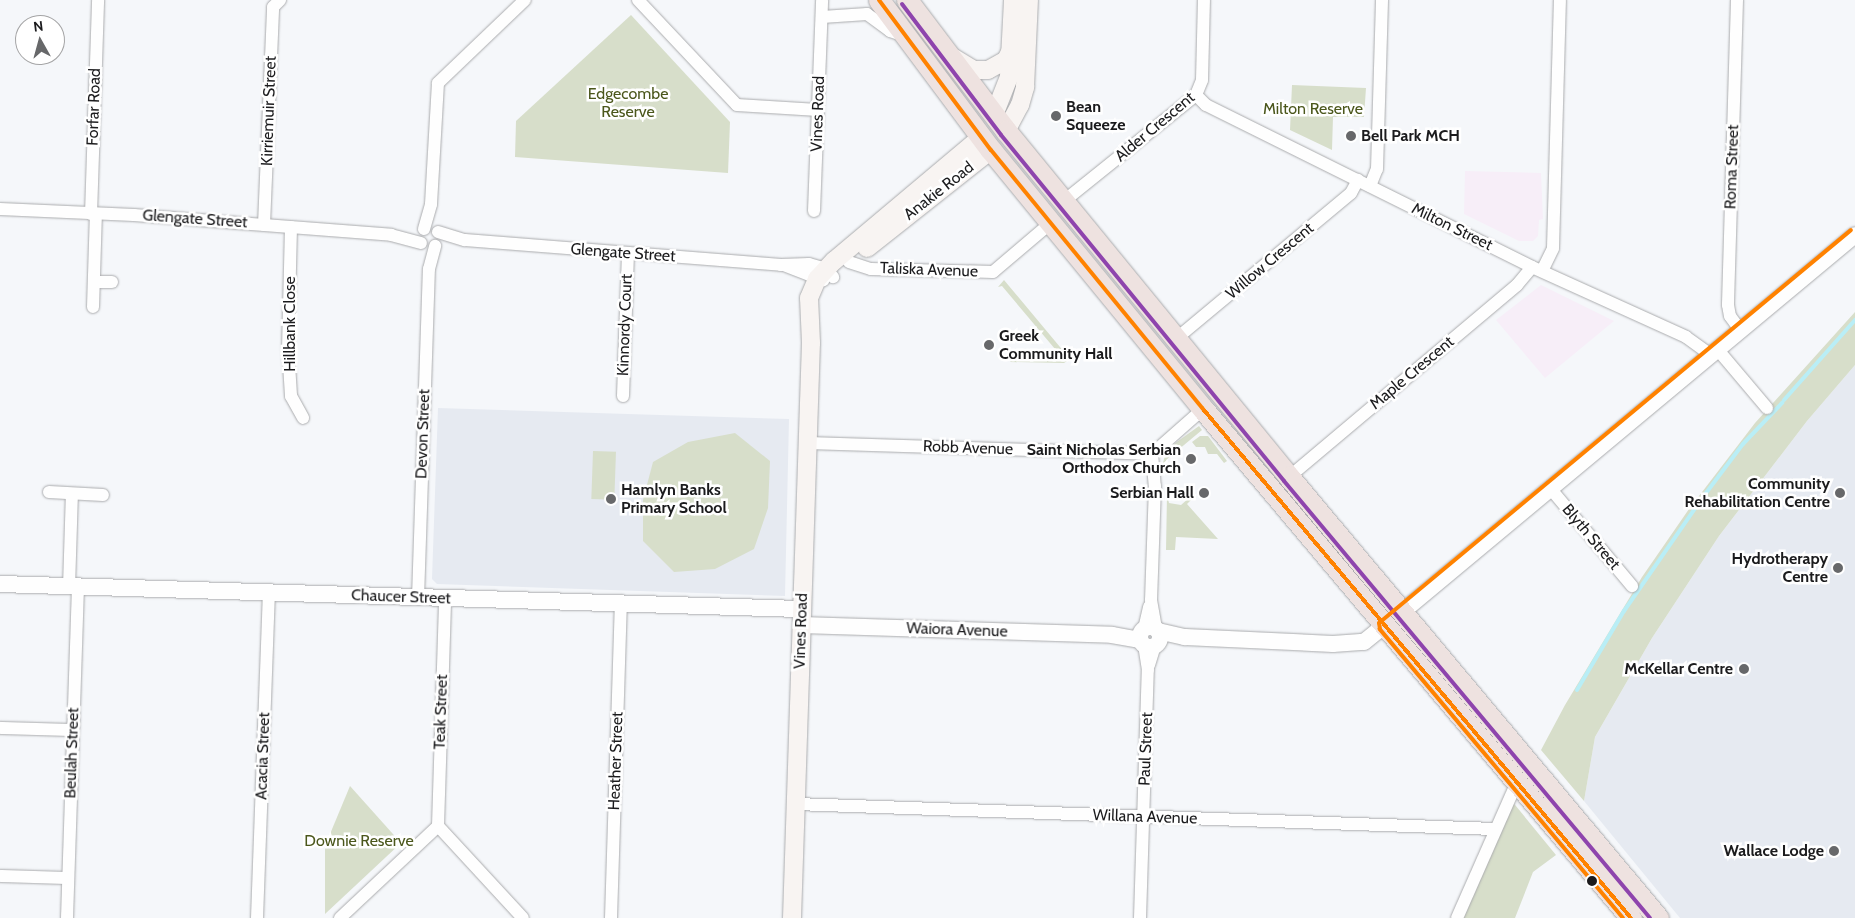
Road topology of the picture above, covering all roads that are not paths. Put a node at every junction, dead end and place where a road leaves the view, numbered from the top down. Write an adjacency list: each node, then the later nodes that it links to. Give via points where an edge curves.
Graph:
1 (98, 0): 27 (street, Forfar Road)
2 (280, 0): 29 (street, Kirriemuir Street, via 273,7)
3 (525, 0): 32 (street, via 438,83)
4 (638, 0): 19 (street, via 738,105)
5 (822, 0): 14 (street, Vines Road)
6 (879, 0): 15 (highway)
7 (907, 0): 17 (highway)
8 (1013, 0): 16 (main road, Anakie Road)
9 (1029, 0): 21 (main road, Anakie Road, via 1025,87)
10 (1204, 0): 18 (street, Alder Crescent, via 1202,80)
11 (1382, 0): 23 (street, Willow Crescent, via 1377,169)
12 (1560, 0): 35 (street, Maple Crescent, via 1553,248)
13 (1737, 0): 40 (street, Roma Street, via 1728,300 1730,316)
14 (822, 17): 15 (street, via 867,14 890,31); 19 (street, Vines Road)
15 (904, 35): 22 (highway)
16 (1011, 50): 17 (main road, via 1003,62 984,71 969,68); 20 (main road, Anakie Road, via 1009,77)
17 (945, 52): 20 (highway)
18 (1196, 95): 23 (street, Milton Street, via 1206,105); 24 (street, Alder Crescent)
19 (818, 110): 26 (street, Vines Road)
20 (994, 114): 21 (highway); 22 (highway, Anakie Road)
21 (1006, 132): 22 (highway, Anakie Road); 24 (highway)
22 (986, 144): 28 (highway); 34 (main road, Anakie Road); 36 (main road, Anakie Road)
23 (1364, 183): 35 (street, Milton Street); 41 (street, Willow Crescent)
24 (1064, 201): 41 (highway)
25 (0, 209): 27 (street, Glengate Street)
26 (814, 211)
27 (93, 214): 29 (street, Glengate Street); 37 (street, Forfar Road)
28 (1052, 222): 34 (street, Taliska Avenue, via 993,272 871,269); 45 (highway)
29 (264, 225): 30 (street, Glengate Street)
30 (291, 227): 32 (street, Glengate Street); 46 (street, Hillbank Close, via 290,386 291,396)
31 (1855, 235): 40 (street)
32 (429, 237): 33 (street, Glengate Street); 58 (street, Devon Street)
33 (628, 253): 36 (street, Glengate Street, via 781,265); 43 (street, Kinnordy Court)
34 (849, 262): 36 (main road, Anakie Road)
35 (1537, 269): 42 (street, Milton Street); 49 (street, Maple Crescent)
36 (826, 276): 47 (main road, Vines Road, via 808,304 811,344)
37 (95, 282): 38 (street); 39 (street, Forfar Road)
38 (112, 282)
39 (93, 307)
40 (1740, 330): 42 (street)
41 (1177, 338): 49 (highway)
42 (1714, 352): 44 (street, Milton Street); 50 (street)
43 (623, 396)
44 (1767, 408)
45 (1203, 409): 48 (street); 63 (highway)
46 (303, 418)
47 (806, 443): 48 (street, Robb Avenue); 62 (main road, Vines Road)
48 (1152, 454): 64 (street, Paul Street, via 1155,486)
49 (1289, 478): 61 (highway)
50 (1550, 488): 55 (street, Blyth Street); 61 (street)
51 (49, 492): 52 (street)
52 (72, 494): 53 (street); 56 (street, Beulah Street)
53 (103, 496)
54 (0, 584): 56 (street, Chaucer Street)
55 (1632, 586)
56 (74, 587): 57 (street, Chaucer Street); 66 (street, Beulah Street)
57 (269, 593): 58 (street, Chaucer Street); 76 (street, Acacia Street)
58 (418, 598): 59 (street, Chaucer Street)
59 (445, 598): 60 (street, Chaucer Street); 70 (street, Teak Street)
60 (620, 604): 62 (street, Chaucer Street); 79 (street, Heather Street)
61 (1402, 612): 63 (highway); 74 (highway)
62 (801, 617): 64 (street, Waiora Avenue); 68 (main road, Vines Road)
63 (1385, 626): 64 (street, Waiora Avenue, via 1364,642 1333,644); 67 (highway)
64 (1150, 637): 69 (street, Paul Street)
65 (0, 728): 66 (street)
66 (73, 730): 73 (street, Beulah Street)
67 (1518, 780): 71 (street); 74 (highway)
68 (796, 804): 69 (street, Willana Avenue); 80 (main road, Vines Road)
69 (1143, 817): 71 (street, Willana Avenue); 81 (street, Paul Street)
70 (438, 826): 77 (street); 78 (street)
71 (1495, 829): 82 (street)
72 (0, 876): 73 (street)
73 (68, 878): 75 (street, Beulah Street)
74 (1630, 912): 83 (highway)
75 (67, 918)
76 (257, 918)
77 (340, 918)
78 (522, 918)
79 (611, 918)
80 (792, 918)
81 (1140, 918)
82 (1457, 918)
83 (1658, 918)

